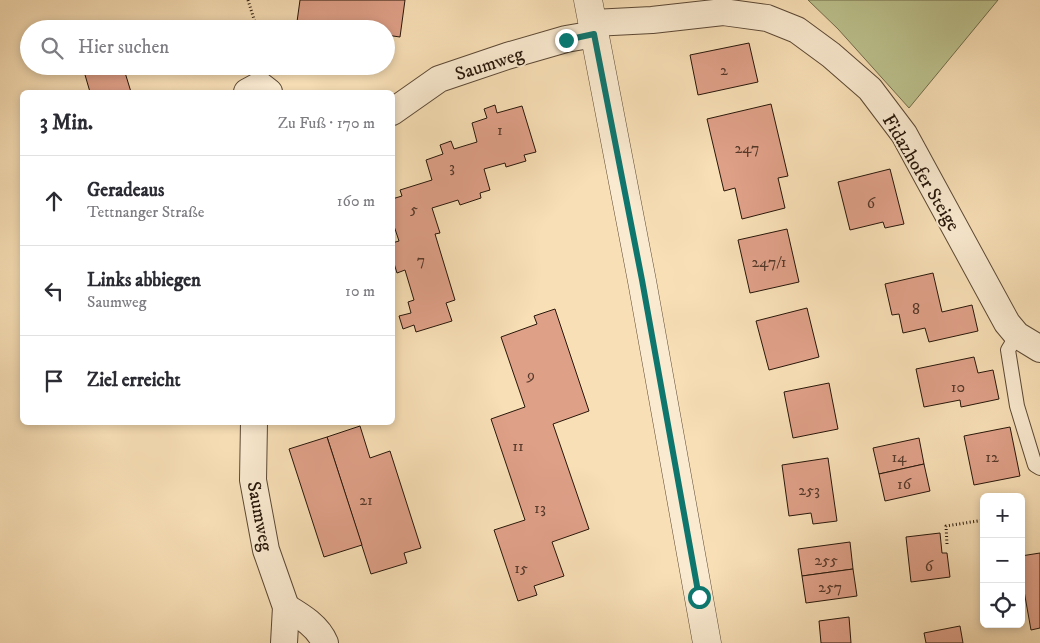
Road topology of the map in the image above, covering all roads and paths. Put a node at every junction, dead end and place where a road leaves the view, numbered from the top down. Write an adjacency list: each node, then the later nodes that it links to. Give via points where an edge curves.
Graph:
1 (248, 0): 3 (path)
2 (592, 19): 6 (street, Saumweg, via 566,40 439,79); 7 (street, Fidazhofer Steige, via 652,20 723,12 767,18 798,30 870,89 904,134); 16 (street)
3 (254, 20)
4 (251, 90): 5 (street, via 260,85)
5 (266, 90)
6 (395, 110)
7 (1016, 335): 8 (street, Fidazhofer Steige); 10 (lane, via 1008,350 1017,406 1035,465)
8 (1040, 349)
9 (254, 425): 13 (street, Saumweg, via 253,480 266,550)
10 (1040, 468)
11 (980, 521): 12 (path, via 946,526)
12 (947, 544)
13 (286, 607): 14 (street, Saumweg); 15 (street, via 305,618)
14 (284, 643)
15 (325, 643)
16 (707, 643)

